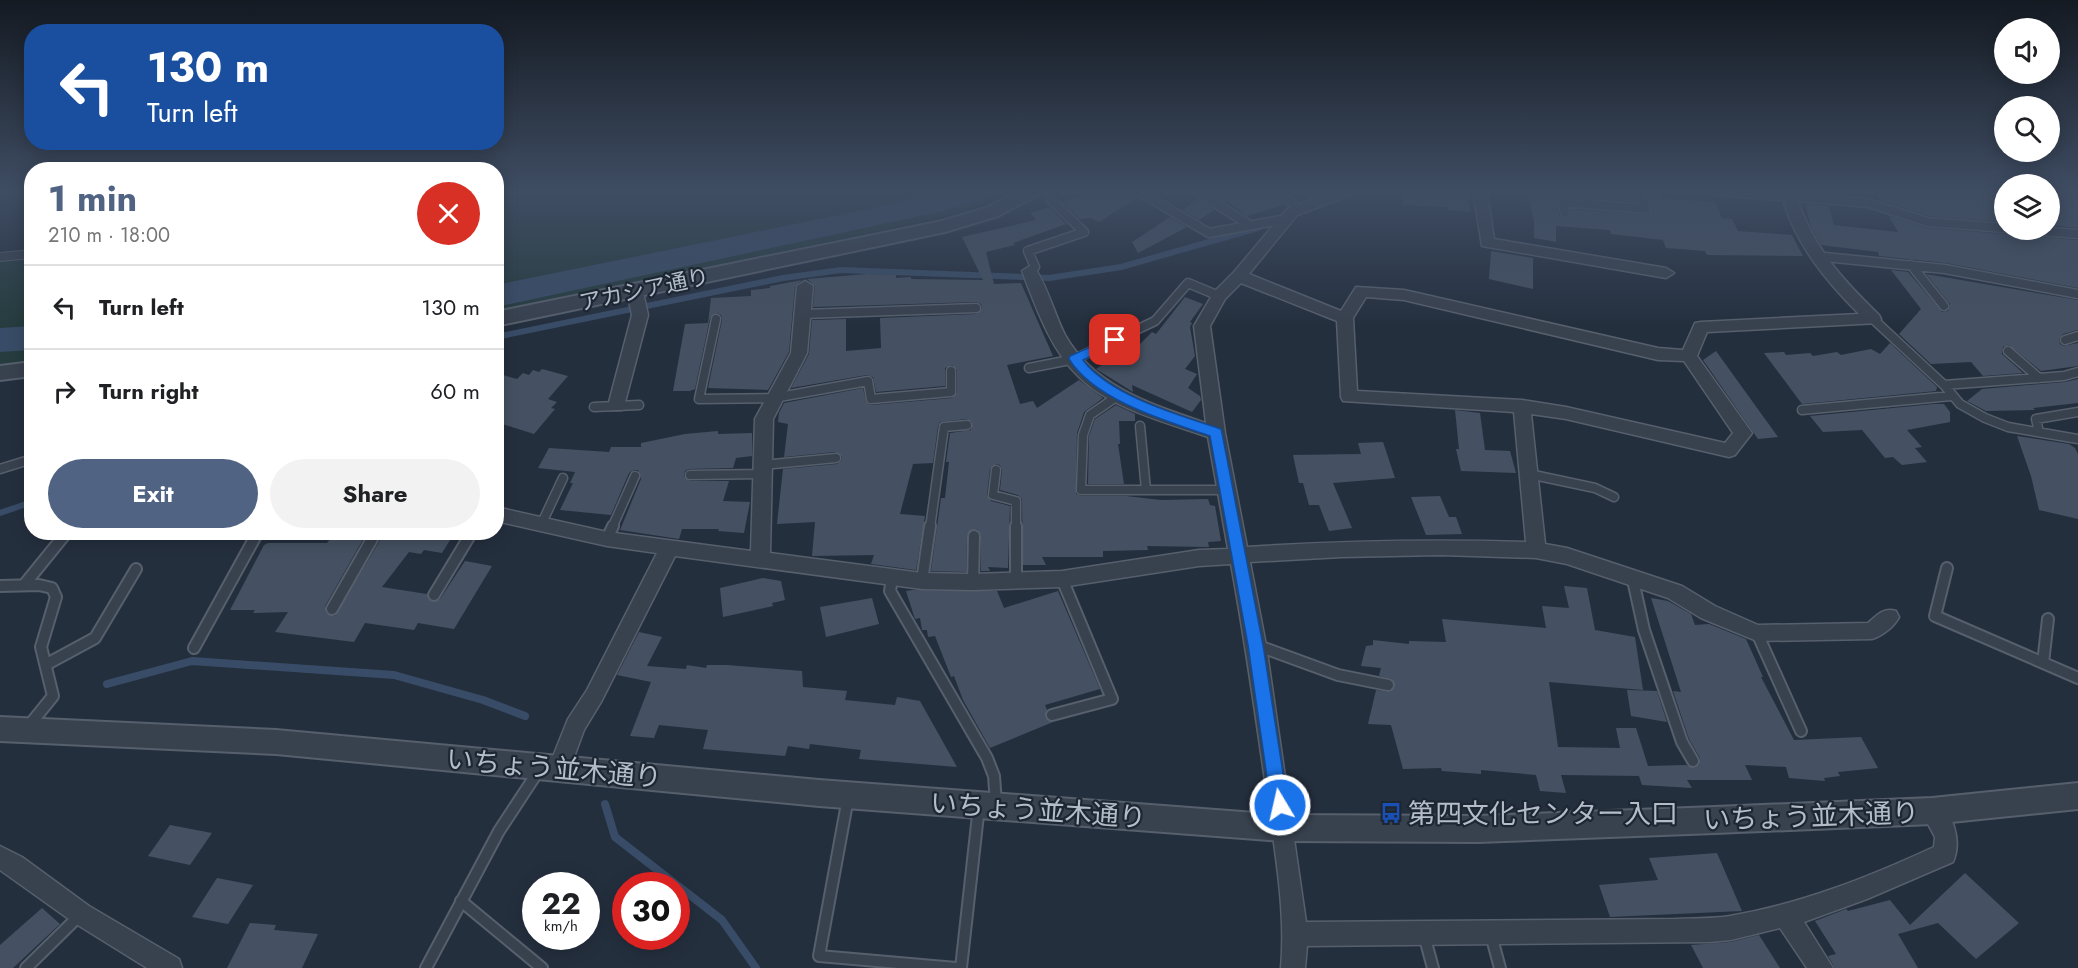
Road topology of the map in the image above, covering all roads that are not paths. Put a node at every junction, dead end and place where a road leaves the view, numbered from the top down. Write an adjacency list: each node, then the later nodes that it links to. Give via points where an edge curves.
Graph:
1 (904, 236): 16 (street, アカシア通り)
2 (1072, 236): 12 (lane, via 1028,251 1035,267)
3 (1274, 236): 11 (street)
4 (1486, 236): 10 (street, via 1487,243)
5 (1803, 236): 7 (street)
6 (24, 255): 8 (street)
7 (1815, 256): 9 (lane); 23 (street)
8 (0, 257)
9 (1911, 265): 14 (lane); 17 (lane)
10 (1666, 273)
11 (1239, 276): 15 (street); 20 (street)
12 (1033, 278): 28 (street, via 1055,330)
13 (805, 286): 19 (street)
14 (2078, 294)
15 (1219, 296): 28 (lane, via 1188,283 1155,321); 48 (street, via 1202,326)
16 (637, 302): 21 (street, アカシア通り); 40 (street)
17 (1944, 306)
18 (976, 308): 19 (lane)
19 (804, 314): 38 (street, via 799,353)
20 (1345, 318): 27 (street, via 1361,291 1404,296 1658,354); 41 (street, via 1349,398)
21 (504, 319)
22 (716, 319): 38 (lane, via 699,399)
23 (1872, 319): 27 (street, via 1701,327); 35 (lane)
24 (2078, 336): 25 (lane)
25 (2065, 340)
26 (2008, 351): 34 (lane)
27 (1689, 356): 41 (street, via 1743,433 1730,450)
28 (1075, 359): 29 (lane); 36 (street, via 1086,373)
29 (1029, 368)
30 (24, 370): 33 (street)
31 (951, 371): 38 (lane, via 951,392 871,399 868,381)
32 (2078, 372): 34 (lane)
33 (0, 373)
34 (2039, 378): 35 (lane)
35 (1944, 385): 37 (lane)
36 (1119, 395): 48 (street); 59 (lane, via 1090,415 1083,435 1081,490)
37 (1951, 396): 43 (lane); 47 (lane, via 1985,418)
38 (774, 398): 53 (street, via 764,419)
39 (639, 405): 40 (lane)
40 (616, 406): 42 (lane)
41 (1522, 406): 55 (street)
42 (594, 407)
43 (1802, 410)
44 (2078, 412): 47 (lane, via 2036,419)
45 (967, 425): 78 (lane, via 944,427)
46 (1140, 426): 59 (lane)
47 (2039, 432): 49 (lane)
48 (1216, 433): 60 (street)
49 (2078, 439)
50 (836, 458): 53 (lane)
51 (24, 462): 52 (lane)
52 (0, 470)
53 (762, 470): 56 (lane); 73 (street)
54 (996, 470): 79 (lane, via 993,495 1016,501)
55 (1529, 474): 61 (lane, via 1595,488); 71 (street)
56 (690, 475)
57 (635, 476): 65 (lane)
58 (564, 478): 63 (lane)
59 (1146, 490): 60 (lane)
60 (1227, 490): 72 (street)
61 (1614, 497)
62 (504, 516): 63 (street)
63 (541, 525): 65 (street)
64 (974, 536): 81 (lane)
65 (607, 539): 70 (street)
66 (61, 540): 82 (lane)
67 (254, 540): 90 (lane)
68 (371, 540): 85 (lane)
69 (467, 540): 84 (lane)
70 (669, 549): 73 (street); 99 (street, via 594,696)
71 (1536, 550): 72 (street, via 1341,549); 80 (street, via 1566,556)
72 (1240, 557): 77 (street, via 1199,558); 89 (street)
73 (760, 561): 76 (street)
74 (1947, 568): 92 (lane, via 1935,616)
75 (136, 569): 91 (lane, via 95,638)
76 (892, 578): 78 (street); 102 (lane, via 890,591 987,758 994,776)
77 (1062, 579): 79 (street); 95 (lane, via 1112,699)
78 (922, 580): 81 (street)
79 (1016, 580): 81 (street)
80 (1633, 580): 88 (street, via 1675,592 1708,612); 98 (lane, via 1644,630 1682,742)
81 (973, 582)
82 (24, 585): 83 (lane); 91 (lane, via 52,588 56,597 41,647)
83 (0, 586)
84 (434, 595)
85 (332, 609)
86 (1889, 617): 88 (street, via 1872,631)
87 (2048, 619): 92 (lane)
88 (1757, 633): 97 (lane)
89 (1256, 645): 94 (lane, via 1338,675); 104 (street)
90 (195, 648)
91 (47, 663): 96 (lane, via 53,696)
92 (2043, 663): 93 (lane)
93 (2078, 678)
94 (1388, 685)
95 (1052, 715)
96 (13, 729): 99 (street, いちょう並木通り, via 276,742)
97 (1802, 731)
98 (1693, 761)
99 (550, 768): 100 (street, いちょう並木通り); 106 (lane, via 499,831)
100 (848, 795): 102 (street, いちょう並木通り); 112 (lane, via 819,956)
101 (2078, 796): 103 (street, いちょう並木通り)
102 (988, 806): 104 (street, いちょう並木通り); 118 (lane)
103 (1932, 811): 104 (street, いちょう並木通り, via 1478,829); 108 (street, via 1946,835 1945,854 1889,880)
104 (1283, 828): 111 (street)
105 (0, 857): 107 (street)
106 (460, 902): 115 (lane); 116 (lane)
107 (81, 914): 113 (lane); 114 (street)
108 (1786, 916): 109 (street, via 1728,928 1675,931); 122 (street)
109 (1490, 932): 110 (street); 121 (lane)
110 (1424, 933): 111 (street); 120 (lane)
111 (1296, 934): 119 (street)
112 (884, 965): 117 (lane)
113 (26, 968)
114 (170, 968)
115 (426, 968)
116 (542, 968)
117 (956, 968)
118 (961, 968)
119 (1293, 968)
120 (1433, 968)
121 (1500, 968)
122 (1821, 968)

